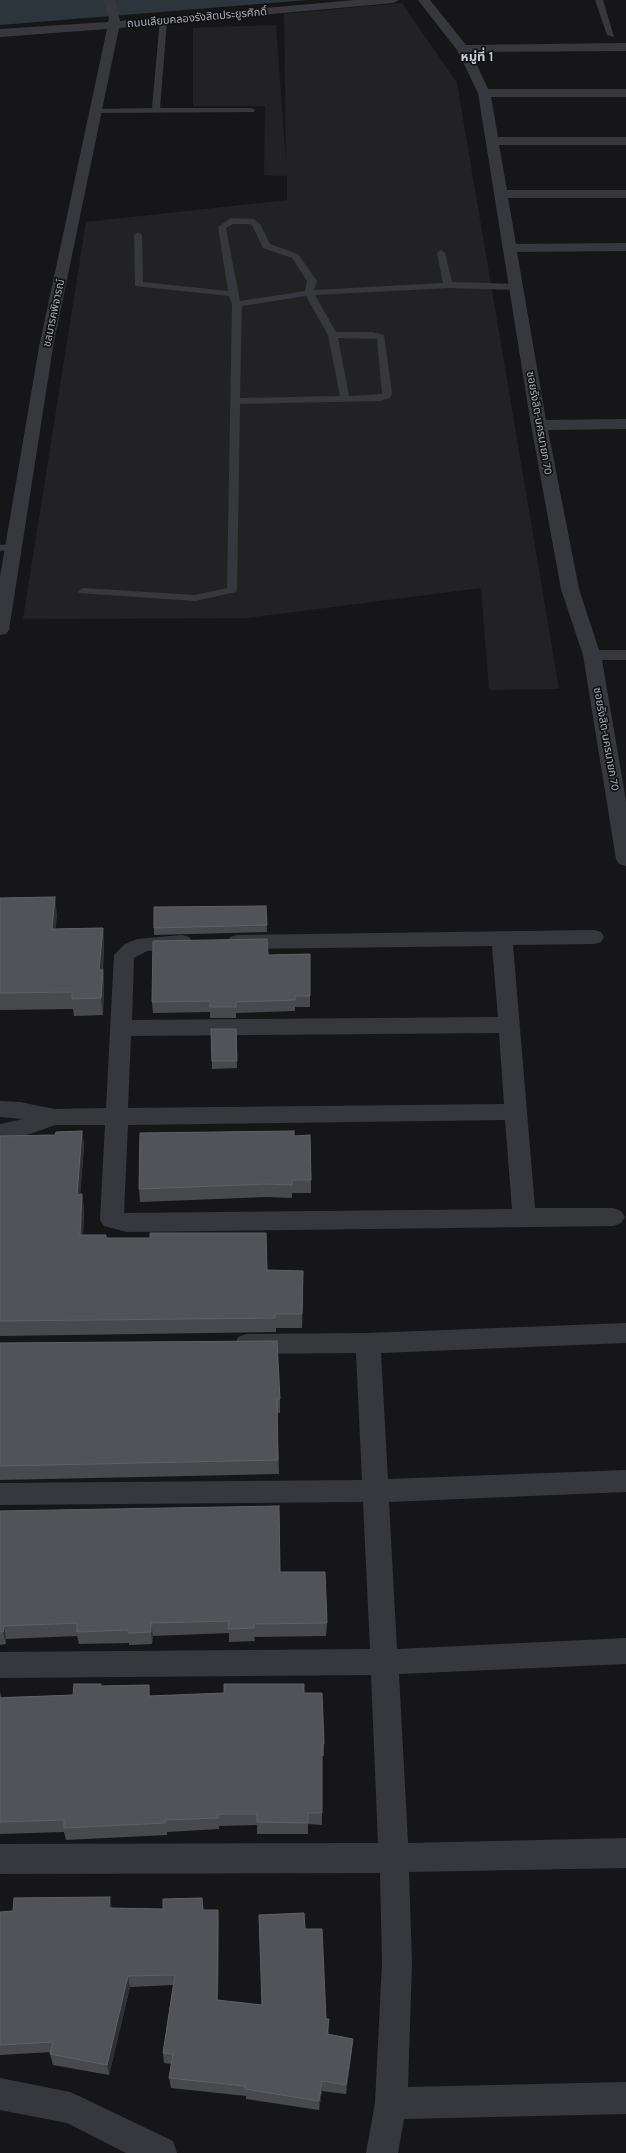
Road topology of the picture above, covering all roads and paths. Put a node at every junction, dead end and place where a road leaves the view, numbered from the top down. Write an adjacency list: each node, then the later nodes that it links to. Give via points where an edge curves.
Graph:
1 (108, 0): 6 (street)
2 (393, 0): 5 (street, ถนนเลียบคลองรังสิตประยูรศักดิ์)
3 (424, 0): 10 (street, ซอยรังสิต-นครนายก 70)
4 (599, 0): 8 (lane)
5 (163, 21): 6 (street, ถนนเลียบคลองรังสิตประยูรศักดิ์); 14 (lane)
6 (115, 22): 7 (street, ถนนเลียบคลองรังสิตประยูรศักดิ์); 15 (street, ชลมารคพิจารณ์)
7 (0, 33)
8 (611, 35)
9 (626, 48): 10 (street)
10 (463, 49): 11 (street, ซอยรังสิต-นครนายก 70)
11 (484, 93): 12 (street); 16 (street, ซอยรังสิต-นครนายก 70)
12 (626, 93)
13 (250, 110): 14 (lane)
14 (156, 111): 15 (lane)
15 (97, 112): 33 (street, ชลมารคพิจารณ์, via 46,347)
16 (491, 141): 17 (street); 18 (street, ซอยรังสิต-นครนายก 70)
17 (626, 141)
18 (500, 194): 19 (street); 22 (street, ซอยรังสิต-นครนายก 70)
19 (626, 194)
20 (138, 235): 27 (lane, via 138,284)
21 (626, 247): 22 (street)
22 (509, 248): 25 (street, ซอยรังสิต-นครนายก 70)
23 (441, 253): 24 (lane)
24 (448, 285): 25 (lane); 26 (lane)
25 (516, 287): 32 (street, ซอยรังสิต-นครนายก 70)
26 (309, 293): 27 (lane); 27 (lane, via 312,281 295,256 266,246 256,224 251,221 231,221 222,227); 28 (lane)
27 (235, 299): 30 (lane)
28 (333, 335): 29 (lane); 29 (lane, via 381,337 387,396)
29 (345, 399): 30 (lane)
30 (235, 401): 35 (lane, via 232,590 195,598)
31 (626, 424): 32 (street)
32 (539, 425): 37 (street, ซอยรังสิต-นครนายก 70, via 570,589)
33 (7, 547): 34 (street, ชลมารคพิจารณ์)
34 (4, 585): 36 (street, ชลมารคพิจารณ์)
35 (83, 590)
36 (0, 630)
37 (592, 655): 38 (street); 39 (street, ซอยรังสิต-นครนายก 70)
38 (626, 656)
39 (626, 859)
40 (594, 938): 41 (street)
41 (502, 939): 42 (street); 43 (street, via 144,944 132,948 124,955)
42 (509, 1026): 43 (street); 45 (street)
43 (121, 1028): 47 (street)
44 (0, 1109): 46 (street)
45 (515, 1112): 47 (street); 49 (street)
46 (54, 1117): 47 (street); 48 (street, via 30,1126)
47 (116, 1117): 49 (street, via 112,1220 127,1223)
48 (0, 1132)
49 (524, 1216): 50 (street)
50 (613, 1217)
51 (626, 1333): 52 (street)
52 (368, 1343): 53 (street); 55 (street)
53 (227, 1344)
54 (626, 1482): 55 (street)
55 (375, 1491): 56 (street); 58 (street)
56 (0, 1494)
57 (626, 1651): 58 (street)
58 (383, 1662): 59 (street); 61 (street)
59 (0, 1665)
60 (626, 1853): 61 (street)
61 (394, 1858): 62 (street); 65 (street, via 397,1963)
62 (0, 1859)
63 (0, 2094): 66 (street, via 70,2108)
64 (626, 2098): 65 (street)
65 (391, 2103): 67 (street)
66 (161, 2153)
67 (382, 2153)

